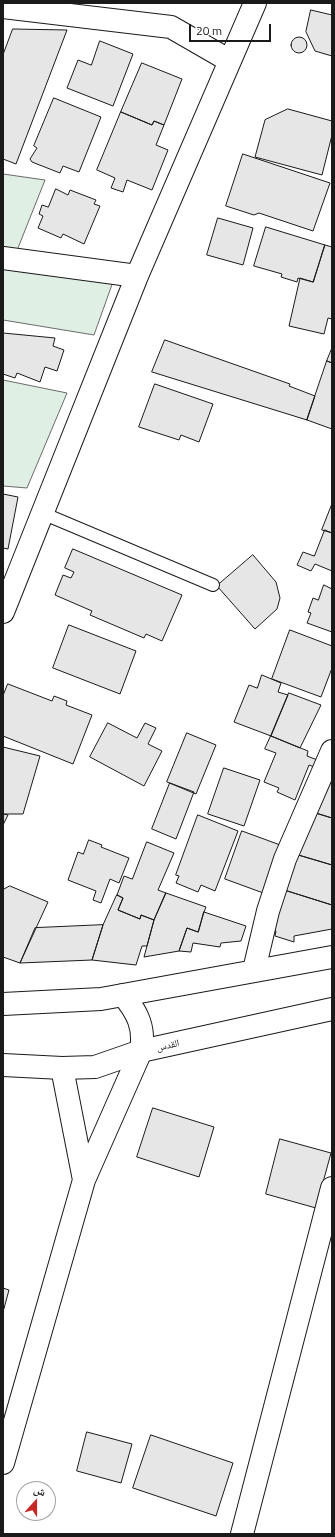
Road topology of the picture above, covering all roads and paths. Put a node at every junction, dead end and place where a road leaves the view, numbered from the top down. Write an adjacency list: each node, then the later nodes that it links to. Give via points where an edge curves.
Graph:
1 (255, 3): 3 (street)
2 (3, 7): 3 (street, via 171,27)
3 (230, 61): 5 (street)
4 (3, 258): 5 (street)
5 (137, 276): 6 (street)
6 (42, 513): 7 (street); 8 (lane)
7 (10, 574): 9 (street)
8 (213, 585)
9 (3, 612)
10 (332, 751): 12 (street, via 285,859 268,911)
11 (332, 957): 12 (street)
12 (254, 970): 13 (street)
13 (123, 995): 14 (street, via 101,999); 16 (street, via 138,1016 143,1031)
14 (3, 1004)
15 (332, 1009): 16 (street, القدس)
16 (141, 1051): 18 (street, القدس, via 95,1067); 19 (street)
17 (3, 1066): 18 (street, القدس)
18 (62, 1068): 19 (street)
19 (84, 1180): 21 (street)
20 (332, 1188): 22 (street)
21 (3, 1463)
22 (242, 1534)

